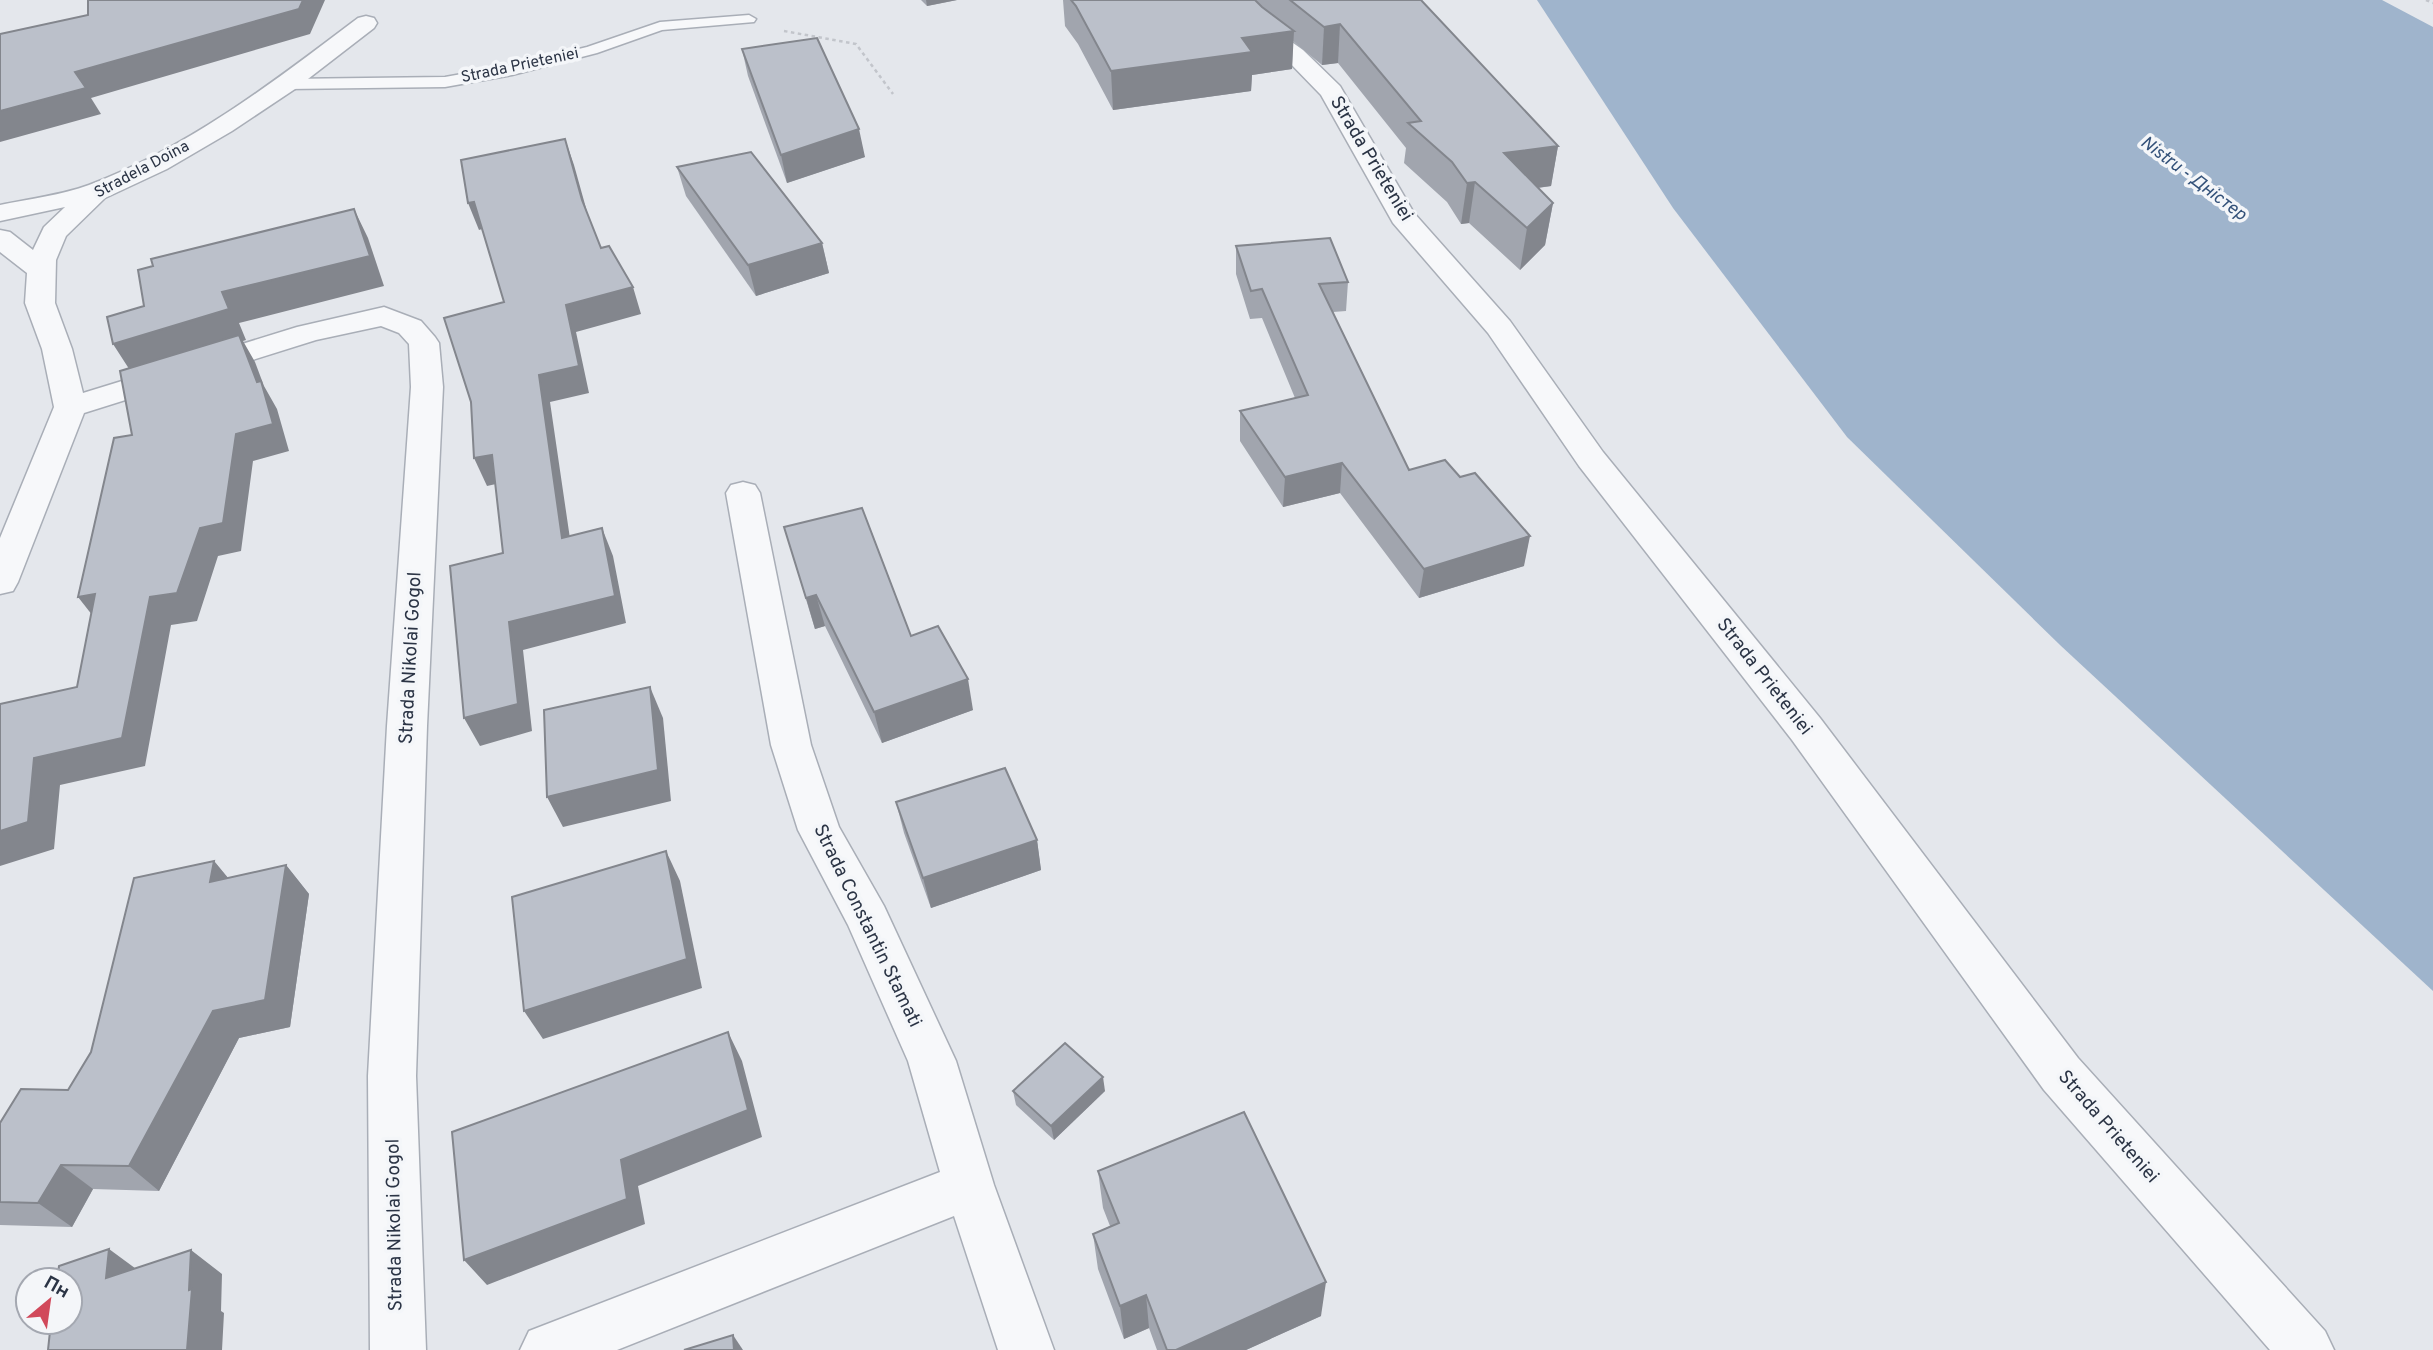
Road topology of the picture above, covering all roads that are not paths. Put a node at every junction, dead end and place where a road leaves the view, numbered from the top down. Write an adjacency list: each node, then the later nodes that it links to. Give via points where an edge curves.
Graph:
1 (1232, 0): 16 (street, Strada Prieteniei, via 1331,92 1403,217 1499,327 1591,459 1806,729 2061,1074)
2 (749, 19): 4 (lane, Strada Prieteniei, via 660,26 578,53 445,82)
3 (366, 23): 4 (street, Stradela Doina)
4 (287, 83): 5 (street, Stradela Doina, via 223,126)
5 (96, 192): 6 (street); 8 (street, Stradela Doina, via 54,233)
6 (0, 213)
7 (0, 239): 8 (street)
8 (41, 270): 9 (street, Stradela Doina, via 40,303 57,349)
9 (70, 407): 11 (street); 13 (street, Strada Nikolai Gogol, via 308,333 384,316 410,327 425,343 427,387 392,1076)
10 (743, 493): 12 (street, Strada Constantin Stamati, via 791,745 819,830 868,919 932,1060)
11 (0, 582)
12 (969, 1185): 14 (street); 15 (street, Strada Constantin Stamati)
13 (398, 1350)
14 (548, 1350)
15 (1026, 1350)
16 (2306, 1350)

